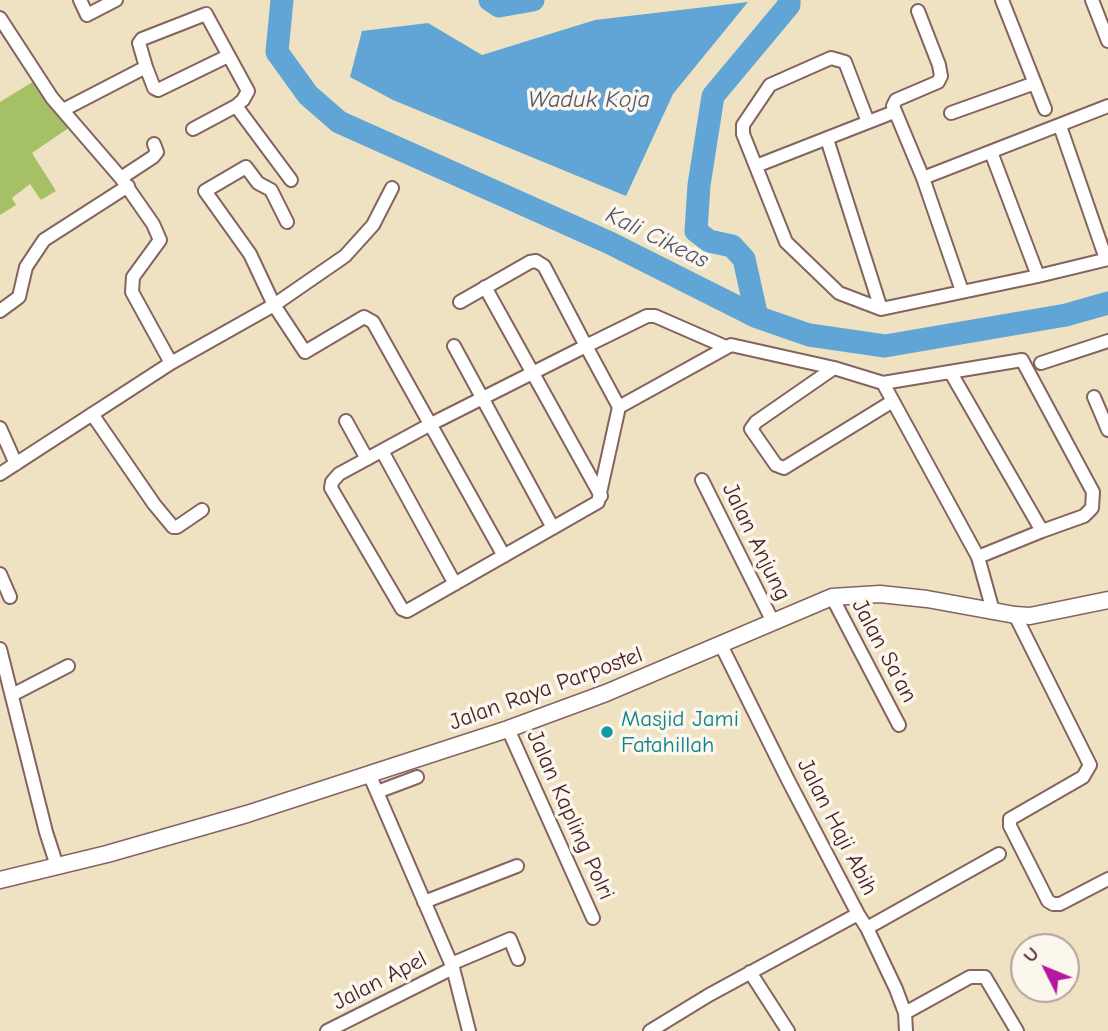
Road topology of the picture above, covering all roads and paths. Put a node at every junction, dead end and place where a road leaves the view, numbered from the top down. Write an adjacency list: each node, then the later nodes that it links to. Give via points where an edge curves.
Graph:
1 (80, 0): 2 (street, via 88,15)
2 (116, 0)
3 (1002, 0): 10 (street)
4 (1092, 0): 7 (street)
5 (918, 10): 15 (street, via 941,76 938,82 896,100)
6 (0, 18): 14 (street)
7 (1108, 41)
8 (228, 56): 9 (street, via 156,90); 9 (street, via 208,16 202,14 142,39 139,43); 11 (street, via 248,91)
9 (146, 67): 14 (street)
10 (1035, 83): 13 (street); 16 (street)
11 (236, 106): 19 (street); 25 (street)
12 (1108, 106): 18 (street)
13 (1045, 109)
14 (63, 110): 26 (street)
15 (894, 112): 17 (street); 24 (street)
16 (951, 113)
17 (868, 122): 20 (street); 23 (street, via 845,62 831,58 770,85 743,125)
18 (1060, 126): 22 (street); 29 (street)
19 (192, 129)
20 (827, 139): 23 (street); 35 (street)
21 (154, 144): 26 (street, via 157,152)
22 (990, 152): 24 (street); 30 (street)
23 (756, 166): 35 (street, via 786,242 839,293)
24 (923, 178): 32 (street)
25 (290, 180)
26 (125, 182): 36 (street, via 44,240 26,267 19,297); 41 (street, via 160,240 134,277 132,292)
27 (392, 188): 34 (street, via 373,225 345,256)
28 (287, 222): 34 (street, via 271,190 258,183 246,167 205,191 250,254)
29 (1107, 259): 30 (street)
30 (1038, 276): 32 (street)
31 (485, 288): 33 (street); 39 (street, via 530,262 540,262); 44 (street)
32 (962, 290): 35 (street)
33 (460, 302)
34 (274, 305): 41 (street); 53 (street, via 306,352 364,317 373,322)
35 (881, 309)
36 (0, 311)
37 (1108, 341): 42 (street)
38 (454, 346): 48 (street)
39 (586, 346): 40 (street, via 655,316); 44 (street); 50 (street)
40 (726, 347): 43 (street); 50 (street)
41 (171, 363): 51 (street)
42 (1041, 363)
43 (834, 368): 46 (street); 49 (street, via 755,422 751,429 776,465 784,468)
44 (533, 372): 48 (street); 61 (street)
45 (951, 373): 46 (street); 64 (street); 64 (street, via 1022,360 1093,492 1092,508 1084,516)
46 (883, 383): 49 (street)
47 (1094, 397): 55 (street)
48 (480, 399): 53 (street); 63 (street)
49 (893, 401): 66 (street)
50 (619, 407): 61 (street)
51 (92, 414): 58 (street); 62 (street, via 173,527)
52 (346, 421): 57 (street)
53 (431, 424): 56 (street); 65 (street)
54 (0, 428): 58 (street)
55 (1108, 430)
56 (382, 451): 57 (street); 68 (street)
57 (367, 459): 68 (street, via 339,474 331,488 398,605 408,611)
58 (16, 464): 59 (street)
59 (0, 474)
60 (702, 480): 74 (street, Jalan Anjung)
61 (601, 496): 63 (street)
62 (202, 510)
63 (553, 528): 65 (street)
64 (1042, 531): 66 (street)
65 (504, 556): 68 (street)
66 (978, 557): 72 (street)
67 (0, 574): 69 (street)
68 (455, 584)
69 (10, 597)
70 (832, 597): 72 (main road, Jalan Raya Parpostel, via 880,594 927,598); 74 (main road, Jalan Raya Parpostel); 79 (street, Jalan Sa'an)
71 (1108, 600): 73 (main road, Jalan Raya Parpostel, via 1030,616)
72 (993, 611): 73 (main road, Jalan Raya Parpostel)
73 (1014, 615): 87 (street, via 1090,765 1083,776 1010,819 1010,826 1053,904)
74 (773, 622): 75 (main road, Jalan Raya Parpostel)
75 (720, 645): 80 (main road, Jalan Raya Parpostel); 90 (street, Jalan Haji Abih)
76 (0, 649): 78 (street)
77 (68, 666): 78 (street)
78 (7, 689): 85 (street)
79 (899, 725)
80 (508, 729): 81 (main road, Jalan Raya Parpostel); 91 (street, Jalan Kapling Polri)
81 (370, 776): 83 (street); 85 (main road, Jalan Raya Parpostel)
82 (417, 777): 83 (street)
83 (377, 792): 89 (street)
84 (999, 854): 92 (street)
85 (57, 866): 88 (main road, Jalan Raya Parpostel)
86 (517, 866): 89 (street)
87 (1108, 879)
88 (0, 880)
89 (424, 902): 94 (street)
90 (858, 914): 92 (street, Jalan Haji Abih); 95 (street)
91 (593, 918)
92 (867, 928): 96 (street, Jalan Haji Abih)
93 (518, 959): 94 (street, Jalan Apel, via 510,939)
94 (452, 966): 97 (street, Jalan Apel); 98 (street)
95 (750, 972): 99 (street); 100 (street)
96 (905, 1013): 101 (street, Jalan Haji Abih); 102 (street, via 970,977 985,977)
97 (327, 1031)
98 (469, 1031)
99 (650, 1031)
100 (788, 1031)
101 (906, 1031)
102 (1017, 1031)

